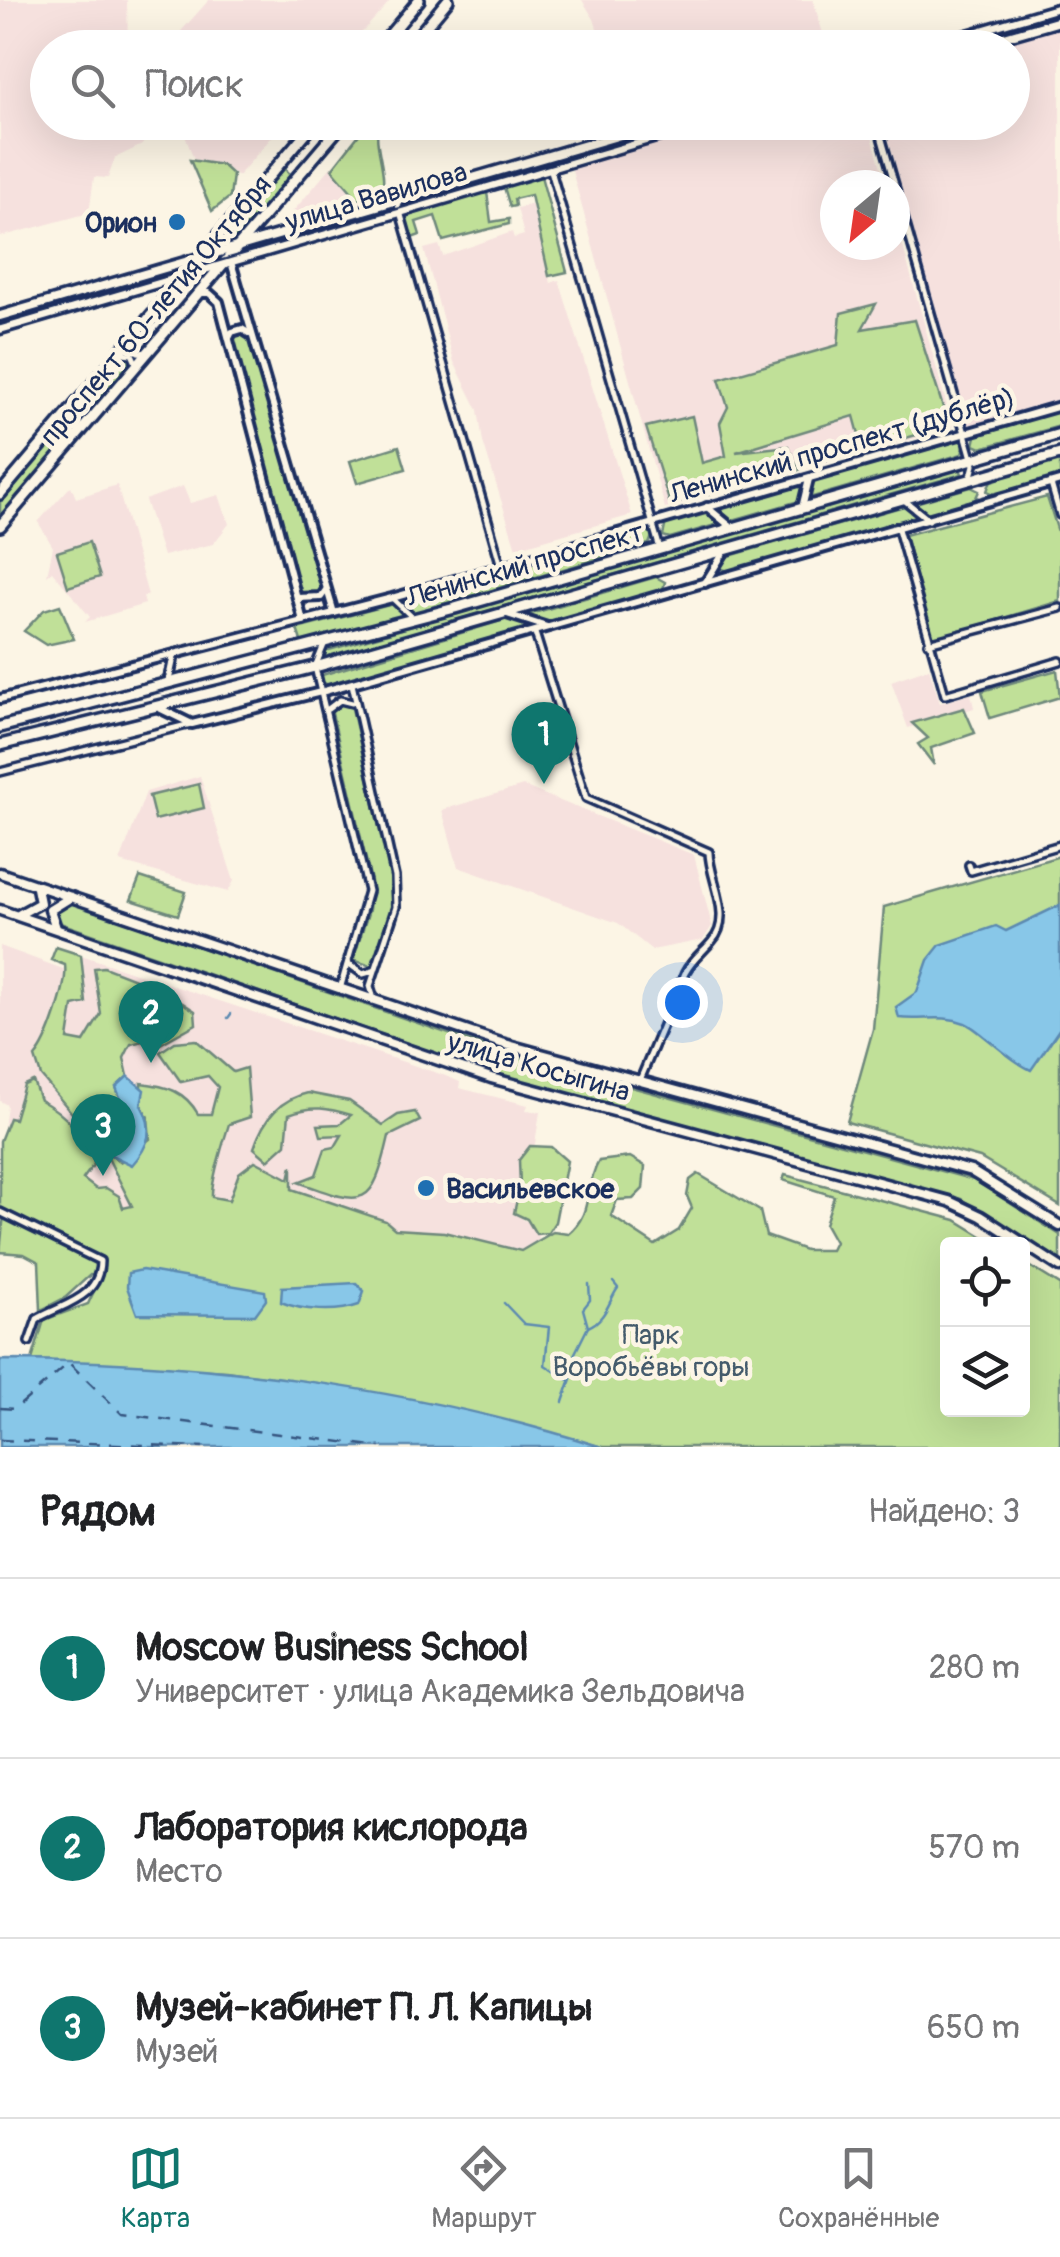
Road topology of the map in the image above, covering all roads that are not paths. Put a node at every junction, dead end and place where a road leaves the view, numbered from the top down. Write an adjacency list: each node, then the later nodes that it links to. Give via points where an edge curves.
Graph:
1 (420, 0): 6 (main road)
2 (448, 0): 7 (main road)
3 (1060, 8): 5 (main road)
4 (1060, 20): 10 (main road)
5 (996, 27): 8 (main road); 9 (main road)
6 (394, 30)
7 (423, 30)
8 (986, 30)
9 (997, 30)
10 (1026, 30)
11 (301, 140): 25 (main road, проспект 60-летия Октября)
12 (329, 140): 21 (main road, проспект 60-летия Октября)
13 (606, 140): 16 (main road, улица Вавилова)
14 (646, 140): 17 (main road, улица Вавилова)
15 (882, 140): 18 (street)
16 (546, 158): 17 (street); 19 (main road, улица Вавилова)
17 (550, 168): 20 (main road, улица Вавилова); 55 (street)
18 (890, 170)
19 (397, 201): 20 (street); 22 (main road, улица Вавилова)
20 (400, 212): 26 (main road, улица Вавилова); 61 (street)
21 (262, 218): 22 (main road, via 260,232); 24 (main road, проспект 60-летия Октября)
22 (275, 237): 24 (main road, улица Вавилова)
23 (910, 239): 42 (street)
24 (238, 248): 25 (main road, улица Вавилова); 26 (main road, проспект 60-летия Октября)
25 (201, 258): 27 (main road, проспект 60-летия Октября); 31 (main road, улица Вавилова)
26 (227, 263): 27 (main road, улица Вавилова); 29 (main road, проспект 60-летия Октября); 32 (street)
27 (187, 275): 28 (main road, улица Вавилова); 30 (main road, проспект 60-летия Октября)
28 (146, 287): 30 (main road, via 158,292); 34 (main road, улица Вавилова)
29 (200, 294): 33 (street, via 215,296); 38 (main road, проспект 60-летия Октября)
30 (160, 306): 36 (main road, проспект 60-летия Октября)
31 (0, 316)
32 (247, 322): 33 (street); 35 (street)
33 (225, 328): 37 (street)
34 (0, 329)
35 (250, 335): 37 (street, via 239,330); 63 (street)
36 (134, 337): 38 (street, via 138,352); 39 (main road, проспект 60-летия Октября)
37 (228, 340): 64 (street)
38 (151, 352): 40 (main road, проспект 60-летия Октября)
39 (120, 353): 40 (street, via 135,356); 49 (main road, проспект 60-летия Октября)
40 (136, 368): 56 (main road, проспект 60-летия Октября)
41 (1060, 406): 42 (street, Ленинский проспект (дублёр))
42 (965, 432): 45 (street); 46 (street, Ленинский проспект (дублёр))
43 (1060, 434): 45 (main road, Ленинский проспект)
44 (1060, 454): 47 (main road, Ленинский проспект)
45 (972, 460): 47 (street); 52 (main road, Ленинский проспект)
46 (809, 478): 51 (street, Ленинский проспект (дублёр)); 52 (street)
47 (965, 482): 50 (main road, Ленинский проспект)
48 (1056, 482): 53 (street); 54 (street)
49 (0, 494)
50 (904, 500): 54 (street); 60 (main road, Ленинский проспект)
51 (707, 508): 55 (street, Ленинский проспект (дублёр)); 57 (street)
52 (802, 508): 57 (main road, Ленинский проспект)
53 (1060, 515)
54 (930, 520): 58 (street)
55 (654, 523): 59 (street); 61 (street, Ленинский проспект (дублёр))
56 (0, 526)
57 (732, 528): 59 (main road, Ленинский проспект)
58 (898, 529): 62 (street); 74 (street)
59 (660, 549): 69 (main road, Ленинский проспект)
60 (726, 550): 62 (street); 68 (main road, Ленинский проспект)
61 (501, 566): 65 (street, Ленинский проспект (дублёр))
62 (704, 584): 71 (street)
63 (326, 590): 64 (street, via 321,597); 67 (street)
64 (297, 598): 70 (street)
65 (392, 598): 67 (street, Ленинский проспект (дублёр)); 69 (street)
66 (1060, 608): 74 (street)
67 (334, 613): 70 (street, Ленинский проспект (дублёр))
68 (506, 614): 71 (street); 77 (main road, Ленинский проспект)
69 (414, 620): 73 (main road, Ленинский проспект)
70 (304, 621): 75 (street, Ленинский проспект (дублёр))
71 (553, 628): 72 (street)
72 (535, 633): 79 (street); 101 (street, via 586,798 709,852 721,920 715,938 692,959)
73 (328, 642): 77 (street); 78 (main road, Ленинский проспект)
74 (928, 643): 76 (street, via 944,694)
75 (174, 655): 78 (street); 81 (street, Ленинский проспект (дублёр))
76 (1060, 662)
77 (316, 668): 80 (street); 83 (main road, Ленинский проспект)
78 (168, 684): 86 (main road, Ленинский проспект)
79 (352, 684): 80 (street); 82 (street)
80 (321, 692): 84 (street); 85 (street)
81 (0, 699)
82 (354, 705): 84 (street, via 340,700); 98 (street, via 394,877 396,907)
83 (156, 707): 85 (street); 87 (main road, Ленинский проспект)
84 (327, 713): 97 (street, via 368,891)
85 (192, 724): 88 (street)
86 (0, 728)
87 (0, 745)
88 (0, 772)
89 (1060, 845): 90 (street, via 971,871)
90 (970, 865)
91 (0, 874): 92 (main road, улица Косыгина)
92 (32, 884): 93 (main road, улица Косыгина); 95 (main road, via 40,903)
93 (71, 897): 96 (main road, via 50,910); 99 (main road, улица Косыгина)
94 (0, 910): 95 (main road, улица Косыгина)
95 (16, 915): 96 (main road, улица Косыгина)
96 (58, 930): 104 (main road, улица Косыгина, via 491,1078 949,1201)
97 (349, 961): 98 (street, via 363,974); 99 (street)
98 (375, 970): 100 (street, via 370,991)
99 (340, 989): 100 (main road, улица Косыгина)
100 (376, 1001): 101 (main road, улица Косыгина)
101 (640, 1080): 103 (main road, улица Косыгина, via 971,1171)
102 (0, 1212): 105 (street, via 102,1266 76,1303 37,1319)
103 (1060, 1226)
104 (1060, 1268)
105 (29, 1342)

